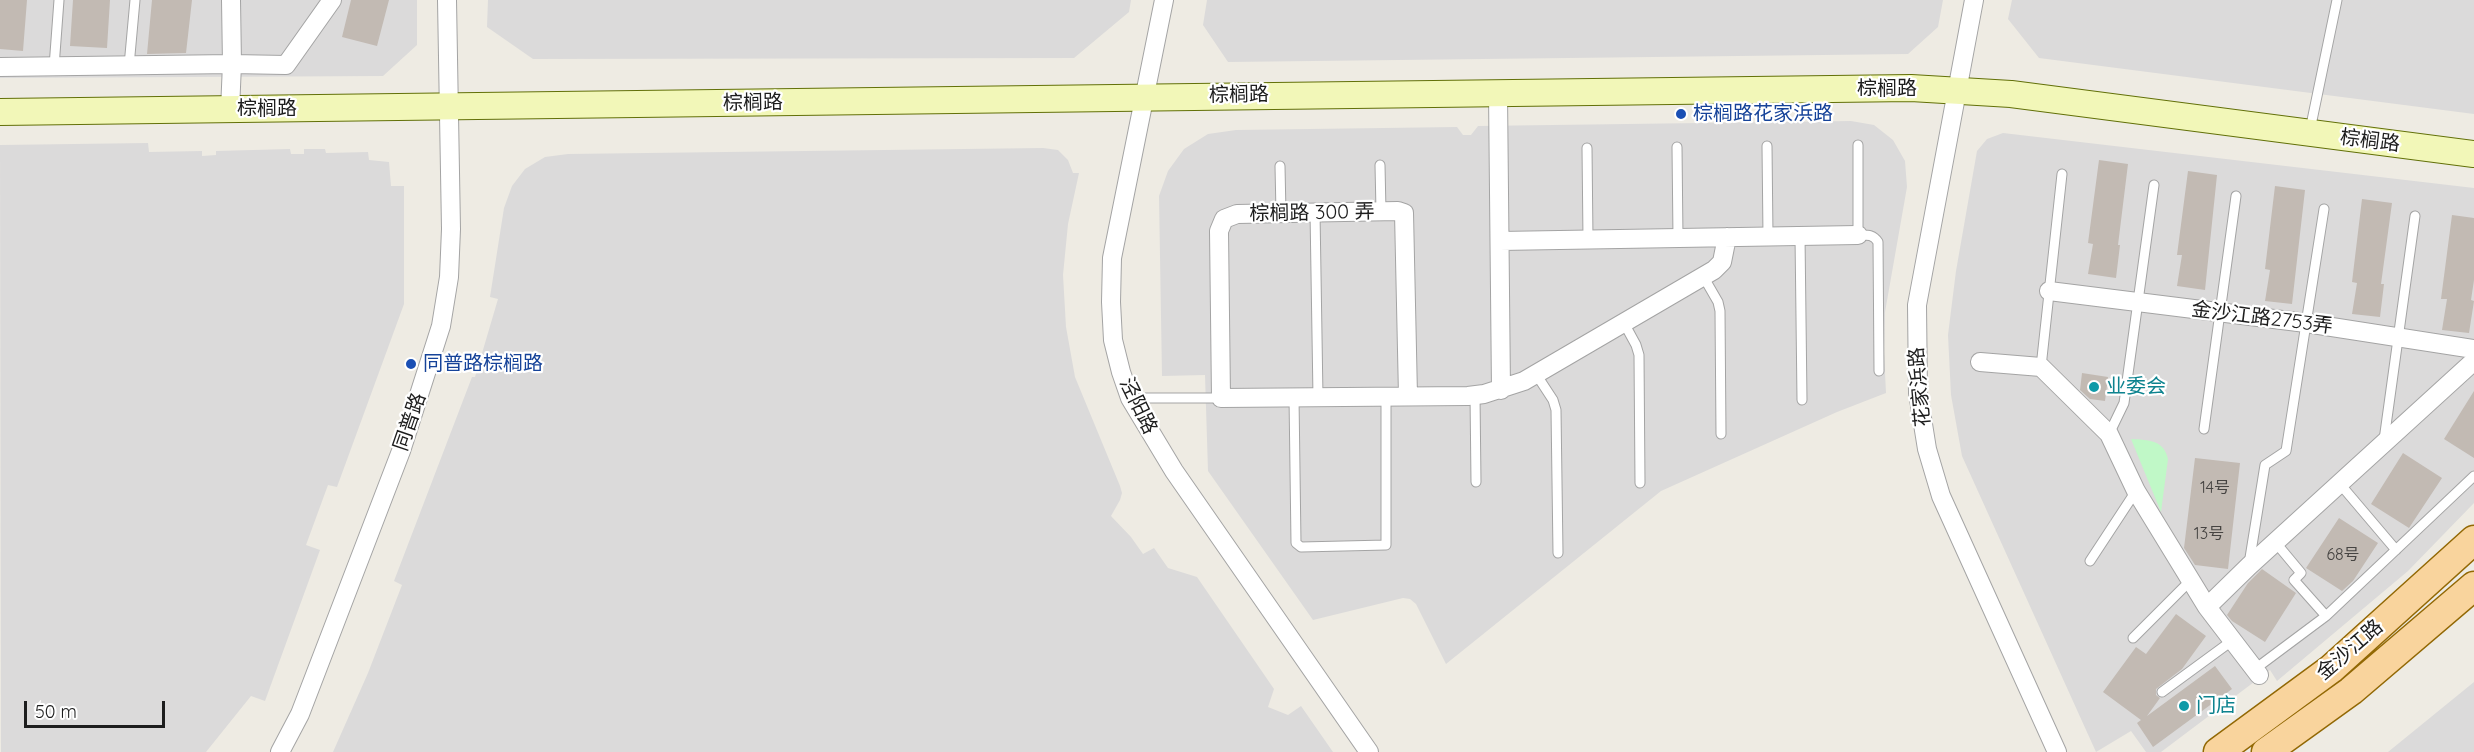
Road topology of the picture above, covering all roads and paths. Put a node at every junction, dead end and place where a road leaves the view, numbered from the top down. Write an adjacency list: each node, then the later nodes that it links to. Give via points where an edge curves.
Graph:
1 (59, 0): 12 (lane)
2 (135, 0): 10 (lane)
3 (231, 0): 9 (street)
4 (332, 0): 9 (street, via 286,65)
5 (447, 0): 16 (street, 同普路)
6 (1164, 0): 15 (street, 泾阳路)
7 (1974, 0): 13 (street, 花家浜路)
8 (2337, 0): 19 (lane)
9 (231, 64): 10 (street); 17 (street)
10 (129, 66): 12 (street)
11 (0, 67): 12 (street)
12 (54, 67)
13 (1957, 89): 14 (street, 棕榈路); 19 (street, 棕榈路); 89 (street, 花家浜路, via 1917,305 1916,362 1922,424 1941,496)
14 (1498, 93): 15 (street, 棕榈路); 41 (street)
15 (1144, 96): 16 (street, 棕榈路); 61 (street, 泾阳路, via 1112,258 1113,340)
16 (448, 108): 17 (street, 棕榈路); 87 (street, 同普路, via 451,229 441,326 401,451 300,714)
17 (230, 110): 18 (street, 棕榈路)
18 (0, 112)
19 (2310, 133): 24 (street, 棕榈路)
20 (1858, 145): 35 (lane)
21 (1767, 146): 36 (lane)
22 (1677, 147): 39 (lane)
23 (1587, 148): 40 (lane)
24 (2474, 154)
25 (1380, 165): 31 (lane)
26 (1280, 166): 33 (lane)
27 (2062, 174): 43 (lane)
28 (2154, 185): 44 (lane)
29 (2236, 196): 45 (lane)
30 (2324, 209): 47 (lane)
31 (1381, 211): 32 (street, 棕榈路 300 弄); 58 (street, 棕榈路 300 弄, via 1398,211 1406,219)
32 (1315, 212): 33 (street, 棕榈路 300 弄); 60 (lane)
33 (1281, 213): 62 (street, 棕榈路 300 弄, via 1237,214 1224,219 1219,231)
34 (2415, 216): 48 (lane)
35 (1858, 235): 37 (street); 53 (lane, via 1870,235 1878,242)
36 (1768, 236): 37 (street); 38 (street)
37 (1800, 236): 63 (lane)
38 (1727, 237): 39 (street); 42 (street, via 1722,262)
39 (1678, 238): 40 (street)
40 (1588, 239): 41 (street)
41 (1500, 241): 55 (street)
42 (1703, 276): 46 (street); 65 (lane, via 1720,311)
43 (2049, 291): 44 (street, 金沙江路2753弄); 52 (lane)
44 (2139, 303): 45 (street, 金沙江路2753弄); 66 (lane, via 2124,404)
45 (2220, 313): 47 (street, 金沙江路2753弄); 64 (lane)
46 (1624, 323): 54 (street); 70 (lane, via 1639,355)
47 (2306, 323): 48 (street, 金沙江路2753弄); 78 (lane, via 2286,450 2265,465)
48 (2399, 337): 49 (street, 金沙江路2753弄); 67 (lane)
49 (2474, 349)
50 (2474, 361): 67 (street)
51 (1980, 362): 52 (street)
52 (2041, 367): 66 (street)
53 (1879, 371)
54 (1536, 374): 55 (street); 76 (lane, via 1556,410)
55 (1501, 390): 56 (street)
56 (1475, 395): 58 (street); 69 (lane)
57 (1386, 396): 58 (street); 59 (lane, via 1386,545 1313,547 1296,543); 60 (street)
58 (1408, 396)
59 (1294, 397): 60 (street); 62 (street)
60 (1318, 397)
61 (1130, 398): 62 (lane); 88 (street, 泾阳路, via 1173,471)
62 (1221, 398)
63 (1802, 400)
64 (2204, 429)
65 (1721, 434)
66 (2109, 434): 72 (street)
67 (2383, 446): 71 (street)
68 (2474, 476): 75 (lane)
69 (1476, 482)
70 (1640, 483)
71 (2340, 484): 74 (street); 75 (lane)
72 (2136, 491): 77 (lane); 79 (street)
73 (2474, 540): 90 (main road, 金沙江路, via 2331,669)
74 (2276, 543): 78 (street); 82 (lane, via 2301,573 2294,580)
75 (2396, 550): 82 (lane)
76 (1558, 553)
77 (2090, 561)
78 (2249, 566): 81 (street)
79 (2190, 581): 81 (street); 83 (lane)
80 (2474, 586): 91 (main road, 金沙江路, via 2351,691)
81 (2208, 607): 84 (street)
82 (2326, 616): 85 (lane)
83 (2133, 638)
84 (2233, 640): 85 (street); 86 (lane)
85 (2257, 672)
86 (2162, 692)
87 (280, 752)
88 (1369, 752)
89 (2058, 752)
90 (2218, 752)
91 (2266, 752)

